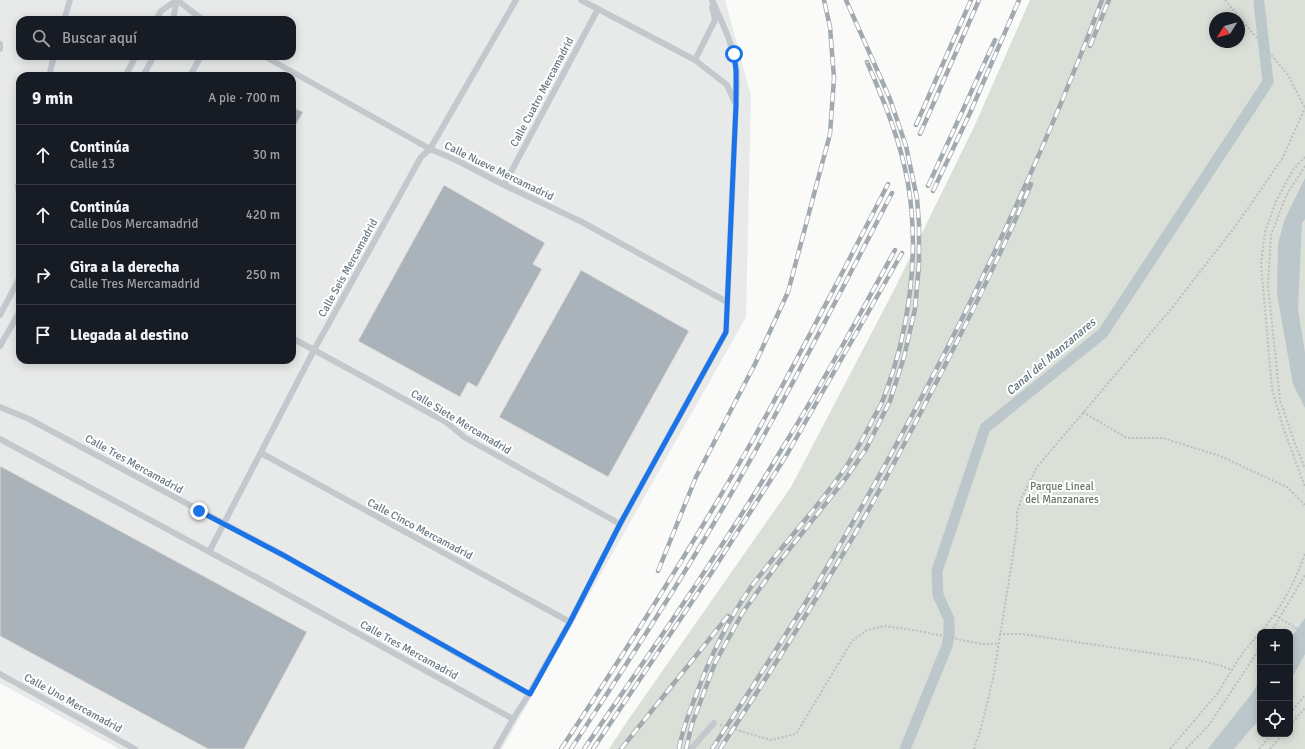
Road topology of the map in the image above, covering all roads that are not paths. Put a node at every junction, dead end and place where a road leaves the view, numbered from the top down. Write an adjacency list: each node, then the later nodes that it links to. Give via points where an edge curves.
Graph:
1 (70, 0): 7 (lane)
2 (177, 0): 8 (lane); 9 (lane); 10 (lane)
3 (516, 0): 26 (lane, Calle Seis Mercamadrid)
4 (581, 0): 6 (lane)
5 (711, 0): 18 (lane, via 715,20); 25 (lane, via 734,54)
6 (598, 8): 18 (lane); 27 (lane, Calle Cuatro Mercamadrid)
7 (65, 16)
8 (158, 16)
9 (174, 16)
10 (198, 16)
11 (0, 44): 12 (lane)
12 (0, 49)
13 (53, 60): 19 (lane)
14 (134, 60): 20 (lane)
15 (152, 60): 21 (lane)
16 (199, 60): 22 (lane)
17 (271, 60): 23 (lane, Calle Nueve Mercamadrid)
18 (695, 60): 25 (lane, via 727,85)
19 (50, 72)
20 (128, 72)
21 (145, 72)
22 (192, 72)
23 (293, 72)
24 (296, 74): 26 (lane, Calle Nueve Mercamadrid)
25 (736, 105): 29 (lane)
26 (430, 149): 27 (lane, Calle Nueve Mercamadrid); 34 (lane, Calle Seis Mercamadrid, via 421,157)
27 (504, 185): 29 (lane, Calle Nueve Mercamadrid, via 582,222)
28 (16, 284): 30 (lane)
29 (728, 302): 39 (lane, via 726,332)
30 (0, 314)
31 (16, 318): 33 (lane)
32 (296, 340): 34 (lane, Calle Siete Mercamadrid)
33 (0, 346)
34 (314, 350): 37 (lane, Calle Seis Mercamadrid); 39 (lane, Calle Siete Mercamadrid, via 446,422 464,437)
35 (0, 407): 38 (lane, Calle Tres Mercamadrid, via 36,422)
36 (0, 439): 40 (lane, Calle Tres Mercamadrid)
37 (261, 453): 38 (lane, Calle Seis Mercamadrid); 41 (lane, Calle Cinco Mercamadrid)
38 (223, 524): 40 (lane, Calle Seis Mercamadrid); 43 (lane, Calle Tres Mercamadrid)
39 (620, 524): 41 (lane)
40 (209, 552): 44 (lane, Calle Tres Mercamadrid)
41 (570, 622): 43 (lane)
42 (0, 674): 46 (lane, Calle Uno Mercamadrid)
43 (530, 694): 44 (lane)
44 (513, 719): 47 (lane)
45 (714, 723): 48 (lane)
46 (135, 749)
47 (496, 749)
48 (691, 749)

